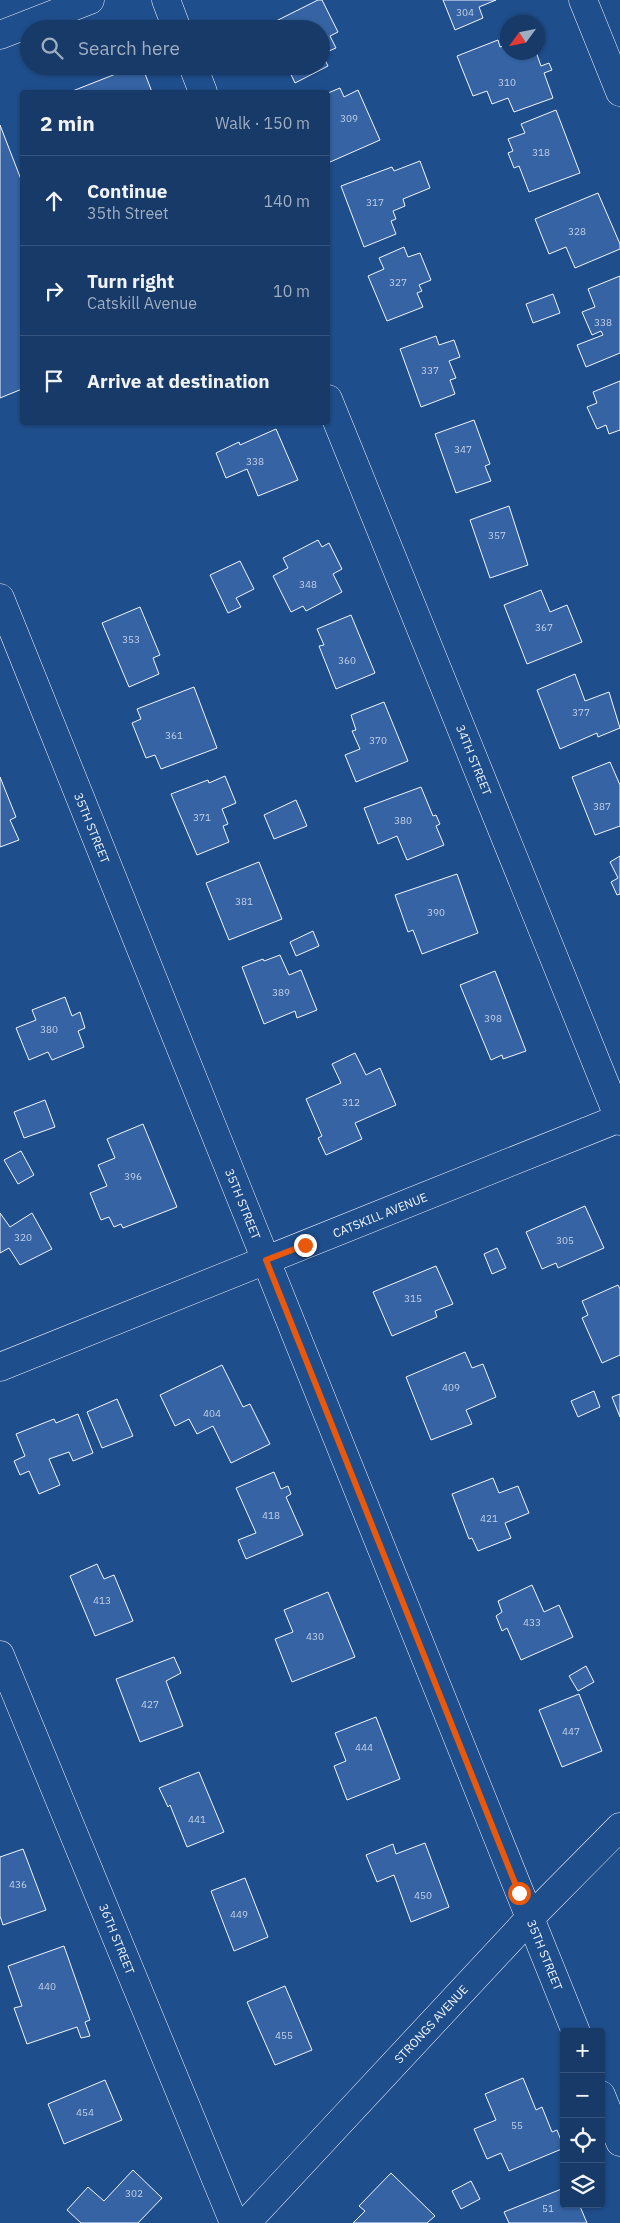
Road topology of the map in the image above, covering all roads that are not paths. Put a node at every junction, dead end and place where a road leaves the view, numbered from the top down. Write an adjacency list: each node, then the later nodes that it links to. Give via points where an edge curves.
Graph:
1 (90, 0): 4 (street)
2 (166, 0): 5 (street)
3 (583, 0): 10 (street)
4 (39, 20)
5 (174, 20)
6 (20, 27): 7 (street)
7 (0, 35)
8 (196, 75): 9 (street)
9 (202, 90)
10 (620, 92)
11 (330, 404): 13 (street, 34TH STREET)
12 (0, 598): 14 (street, 35TH STREET)
13 (620, 1119): 14 (street, CATSKILL AVENUE)
14 (266, 1260): 15 (street, CATSKILL AVENUE); 18 (street, 35TH STREET)
15 (0, 1368)
16 (0, 1655): 22 (street, 36TH STREET)
17 (620, 1827): 18 (street, STRONGS AVENUE)
18 (530, 1918): 19 (street, 35TH STREET); 23 (street, STRONGS AVENUE)
19 (574, 2028)
20 (605, 2105): 21 (street)
21 (620, 2142)
22 (234, 2223)
23 (246, 2223)

